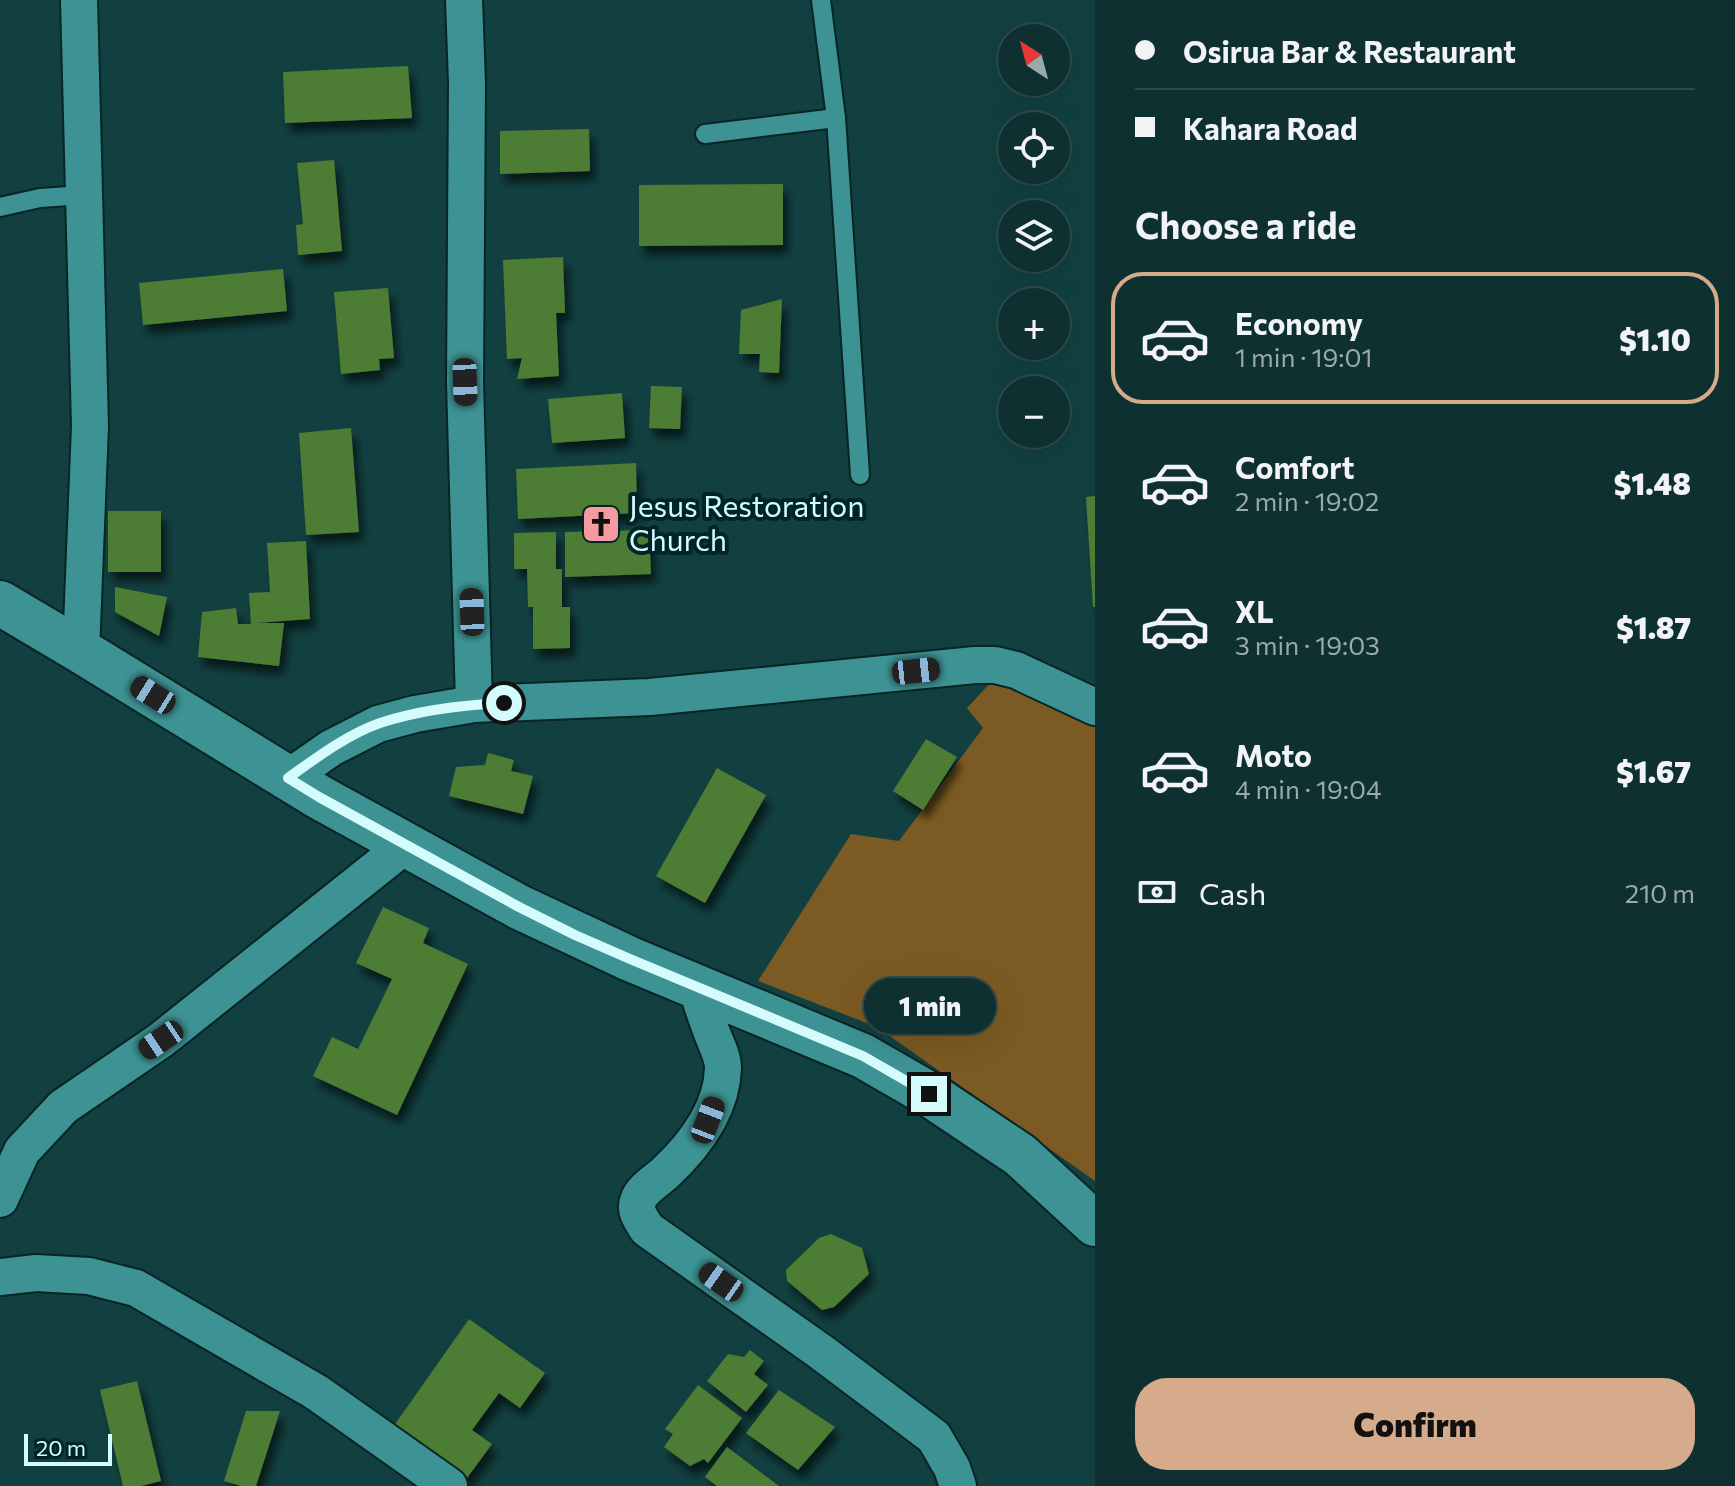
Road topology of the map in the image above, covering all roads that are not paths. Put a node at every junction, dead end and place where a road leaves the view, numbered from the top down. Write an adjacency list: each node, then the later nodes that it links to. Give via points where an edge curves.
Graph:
1 (79, 0): 6 (street)
2 (464, 0): 11 (street, via 465,382)
3 (821, 0): 4 (lane)
4 (836, 118): 5 (lane); 8 (lane)
5 (705, 134)
6 (84, 195): 7 (lane); 10 (street, via 90,426)
7 (0, 207)
8 (860, 475)
9 (0, 603): 10 (street)
10 (81, 651): 13 (street)
11 (474, 704): 12 (street, via 650,697 995,665); 13 (street, via 378,724)
12 (1095, 707)
13 (288, 778): 14 (street)
14 (407, 844): 15 (street, via 575,935); 16 (street, via 161,1040 63,1107 22,1151)
15 (696, 986): 17 (street, via 863,1056 929,1094 1020,1155); 20 (street, via 720,1053 720,1089 698,1136 638,1200 638,1214 647,1229 934,1437)
16 (0, 1199)
17 (1095, 1224)
18 (0, 1277): 19 (street, via 89,1276 136,1288 316,1392)
19 (449, 1486)
20 (958, 1486)

